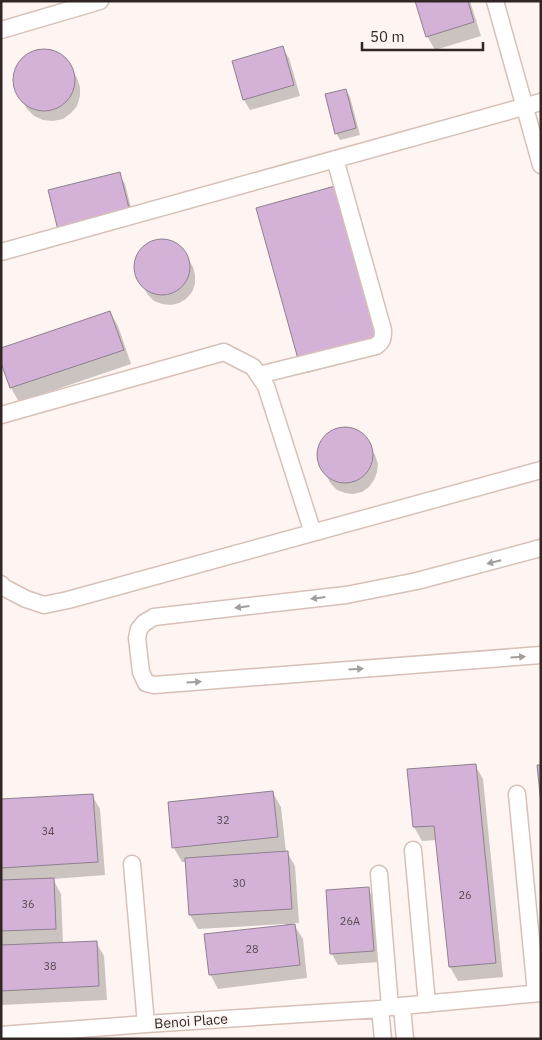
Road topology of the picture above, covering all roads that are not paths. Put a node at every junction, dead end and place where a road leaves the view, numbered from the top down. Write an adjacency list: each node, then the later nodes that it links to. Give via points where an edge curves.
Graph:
1 (100, 1): 3 (street)
2 (494, 1): 5 (street)
3 (1, 30)
4 (541, 102): 5 (street)
5 (523, 106): 6 (street); 7 (street)
6 (335, 159): 8 (street); 9 (street, via 383,338 376,346)
7 (541, 165)
8 (1, 252)
9 (259, 375): 10 (street, via 253,367 224,352); 12 (street, via 266,386)
10 (1, 415)
11 (541, 470): 12 (street)
12 (312, 533): 14 (street, via 44,606)
13 (541, 548): 15 (street, one-way to 15, via 417,581 346,595 154,618 138,629 137,638 141,672 146,683 154,685)
14 (1, 584)
15 (541, 655)
16 (517, 794): 20 (street)
17 (413, 850): 21 (street)
18 (132, 864): 23 (street)
19 (379, 874): 22 (street)
20 (538, 993): 21 (street, Benoi Place)
21 (427, 1004): 22 (street, Benoi Place)
22 (391, 1008): 23 (street, Benoi Place); 26 (street); 27 (street)
23 (146, 1024): 24 (street, Benoi Place)
24 (100, 1033): 25 (street, Benoi Place)
25 (1, 1035)
26 (383, 1039)
27 (405, 1039)

